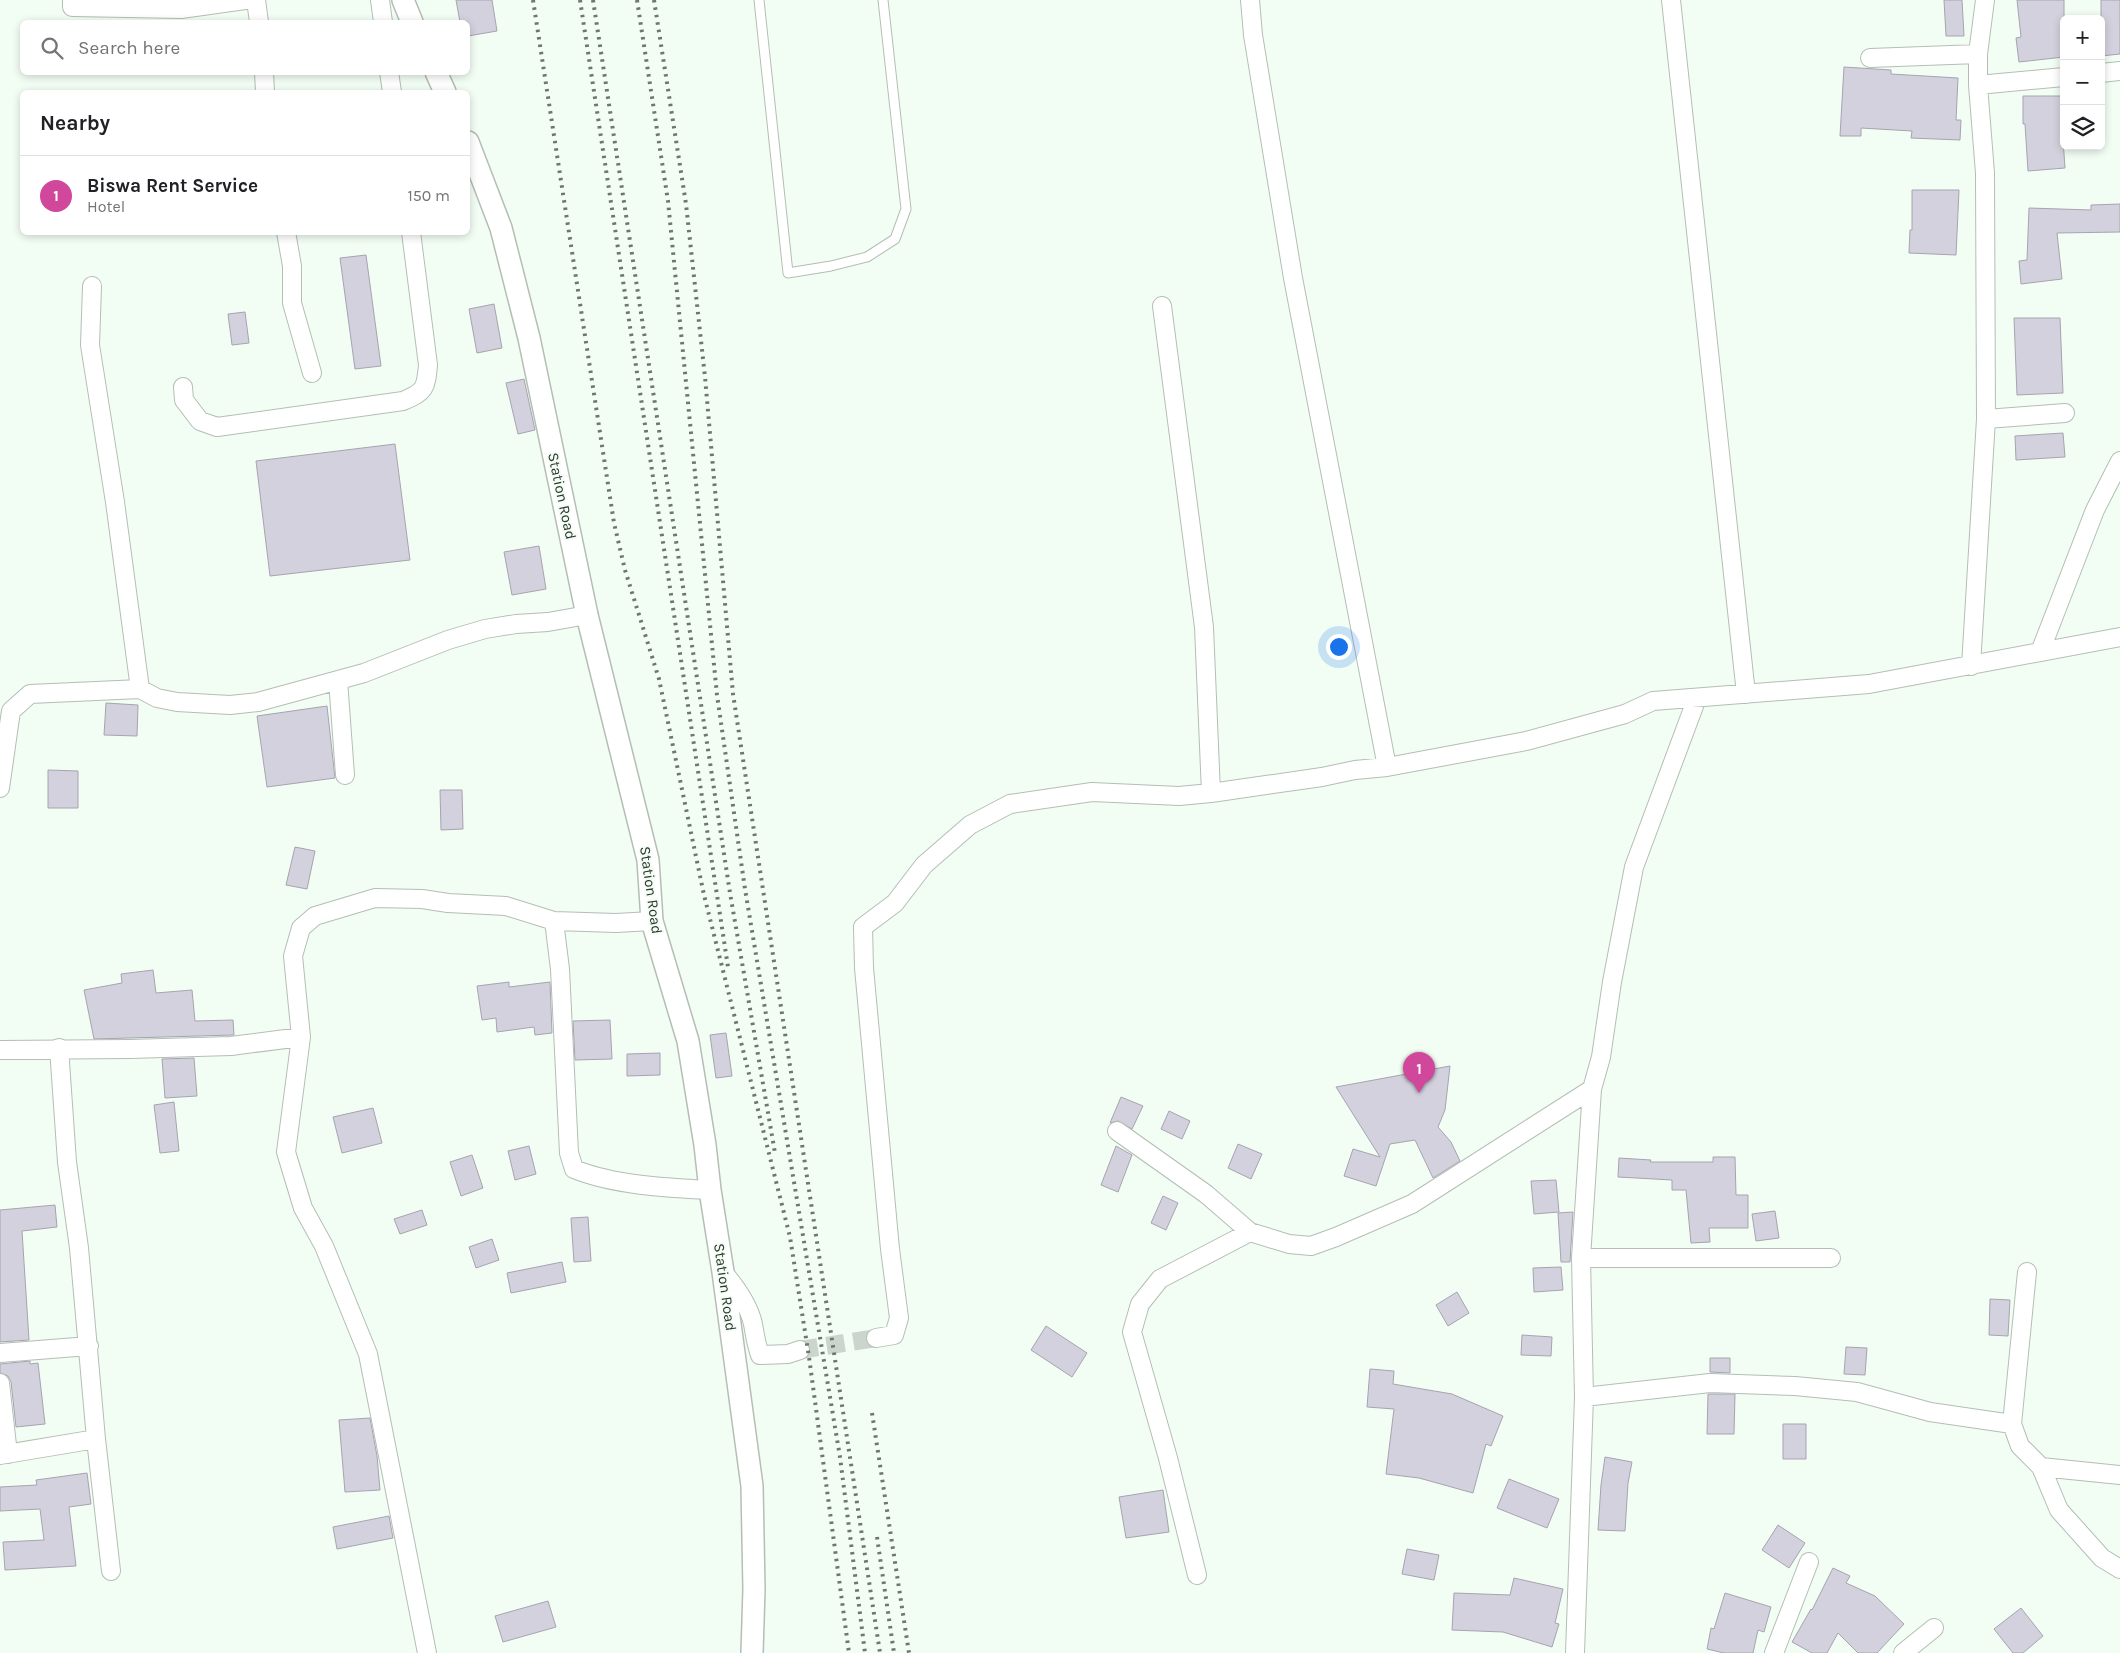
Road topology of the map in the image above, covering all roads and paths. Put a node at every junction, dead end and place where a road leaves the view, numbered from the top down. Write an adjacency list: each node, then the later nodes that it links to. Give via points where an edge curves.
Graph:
1 (72, 0): 2 (street, via 72,6 181,9)
2 (245, 0)
3 (256, 0): 11 (street)
4 (380, 0): 12 (street)
5 (403, 0): 13 (street)
6 (759, 0): 7 (lane, via 788,273 867,257 895,239 906,209)
7 (883, 0)
8 (1250, 0): 44 (street, via 1293,278)
9 (1671, 0): 42 (street)
10 (1985, 0): 14 (street)
11 (259, 20)
12 (383, 20)
13 (411, 20)
14 (1978, 54): 15 (street); 22 (street)
15 (1870, 58)
16 (2120, 71): 17 (street)
17 (2105, 73)
18 (264, 75): 23 (street)
19 (389, 75): 24 (street)
20 (438, 75): 25 (street)
21 (2060, 77): 22 (street)
22 (1978, 85): 34 (street, via 1985,173)
23 (265, 90)
24 (392, 90)
25 (445, 90)
26 (470, 147): 36 (street, Station Road, via 501,228 529,338)
27 (287, 235): 31 (street, via 292,266 292,304)
28 (411, 235): 32 (street, via 428,365 426,382 419,395 402,401 218,427 200,422 184,400)
29 (92, 286): 41 (street, via 90,345)
30 (1162, 306): 47 (street, via 1204,627)
31 (312, 373)
32 (183, 387)
33 (2065, 413): 34 (street)
34 (1986, 419): 39 (street)
35 (2120, 461): 38 (street, via 2095,510)
36 (587, 615): 40 (street, via 485,629); 49 (street, Station Road, via 648,860)
37 (2120, 637): 38 (street)
38 (2040, 652): 39 (street)
39 (1971, 666): 42 (street, via 1869,684)
40 (338, 680): 41 (street, via 258,702 230,705 177,702 157,698); 45 (street)
41 (140, 689): 46 (street, via 30,694 11,711)
42 (1746, 694): 43 (street)
43 (1697, 698): 44 (street, via 1653,701 1625,714 1526,741); 53 (street, via 1634,867 1601,1057)
44 (1387, 767): 47 (street)
45 (345, 775)
46 (0, 788)
47 (1211, 793): 61 (street, via 1179,796 1092,792 1010,804 970,825 924,866 895,903 863,927 890,1249 900,1318 894,1335)
48 (554, 921): 49 (street); 50 (street, via 506,906 403,898 375,898 316,916 301,928 293,956); 55 (street, via 560,969 569,1154 574,1169 588,1175 669,1188)
49 (652, 921): 55 (street, Station Road, via 688,1041)
50 (300, 1037): 51 (street, via 231,1046); 77 (street, via 286,1152 303,1208 324,1246 368,1354)
51 (59, 1048): 52 (street); 62 (street, via 67,1162)
52 (0, 1050)
53 (1592, 1089): 56 (street, via 1412,1204 1336,1237 1311,1246 1289,1244); 57 (street)
54 (1117, 1131): 56 (street, via 1206,1194)
55 (710, 1190): 59 (street, Station Road)
56 (1250, 1232): 75 (street, via 1160,1279 1140,1304 1132,1332)
57 (1581, 1258): 58 (street); 66 (street)
58 (1831, 1258)
59 (723, 1272): 63 (street, via 737,1288 752,1322 760,1355); 78 (street, Station Road, via 752,1486)
60 (2027, 1272): 67 (street)
61 (876, 1338)
62 (89, 1346): 64 (street); 68 (street)
63 (800, 1350)
64 (0, 1352)
65 (0, 1383): 69 (street)
66 (1584, 1397): 67 (street, via 1710,1383 1795,1386 1857,1392 1930,1412); 79 (street)
67 (2012, 1424): 70 (street, via 2020,1446)
68 (96, 1439): 69 (street); 74 (street)
69 (4, 1454)
70 (2041, 1467): 71 (street); 73 (street, via 2059,1510 2102,1558)
71 (2120, 1475)
72 (1809, 1562): 80 (street)
73 (2120, 1569)
74 (112, 1571)
75 (1197, 1575)
76 (1934, 1628): 81 (street)
77 (427, 1653)
78 (752, 1653)
79 (1575, 1653)
80 (1774, 1653)
81 (1903, 1653)

